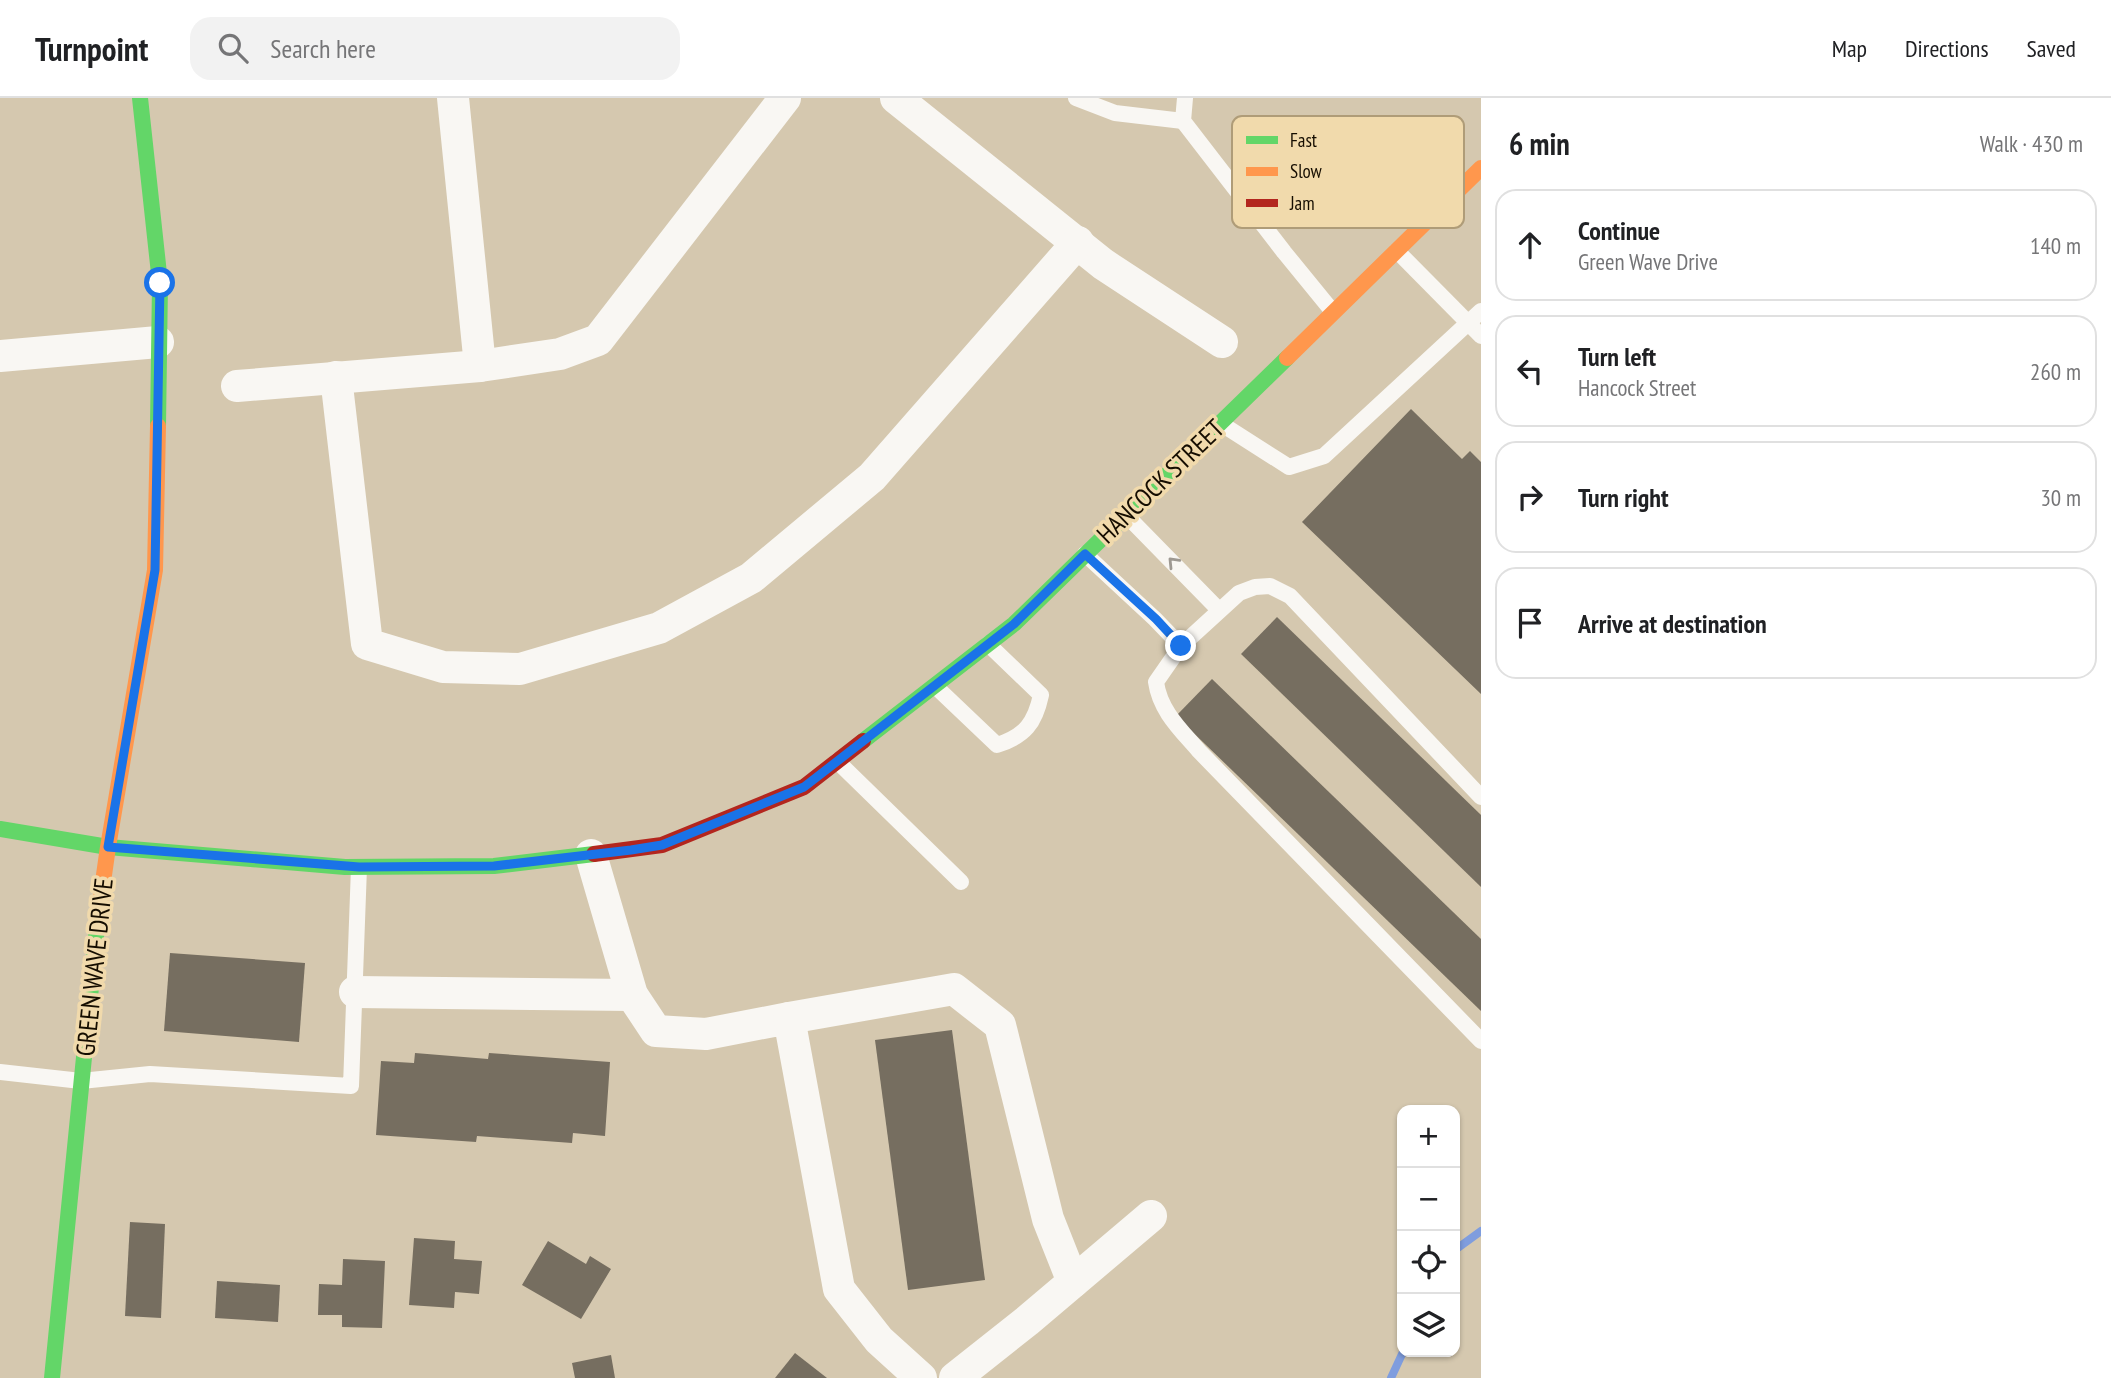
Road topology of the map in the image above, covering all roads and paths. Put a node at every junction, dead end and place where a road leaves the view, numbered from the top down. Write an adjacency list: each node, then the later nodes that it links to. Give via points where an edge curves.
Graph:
1 (140, 98): 18 (street, GREEN WAVE DRIVE, via 160,283)
2 (453, 98): 21 (street)
3 (785, 98): 21 (street, via 598,340 560,354)
4 (896, 98): 13 (street)
5 (1076, 98): 7 (lane, via 1115,113)
6 (1185, 98): 7 (lane)
7 (1183, 121): 10 (lane)
8 (1481, 167): 9 (street, HANCOCK STREET)
9 (1464, 184)
10 (1232, 185)
11 (1265, 228): 15 (lane)
12 (1419, 228): 14 (street, HANCOCK STREET)
13 (1078, 242): 19 (street, via 1160,304); 22 (street, via 872,477 751,578 659,628 520,669 443,667 367,644)
14 (1396, 250): 15 (street, HANCOCK STREET); 16 (lane)
15 (1333, 312): 24 (street, HANCOCK STREET)
16 (1475, 317): 17 (lane); 24 (lane, via 1324,456 1289,467)
17 (1481, 336)
18 (158, 342): 20 (street); 34 (street, GREEN WAVE DRIVE, via 155,570)
19 (1222, 342)
20 (0, 356)
21 (480, 366): 22 (street)
22 (337, 377): 23 (street)
23 (237, 386)
24 (1220, 423): 25 (street, HANCOCK STREET)
25 (1126, 515): 26 (street, HANCOCK STREET); 27 (lane, one-way to 25)
26 (1085, 554): 28 (street, HANCOCK STREET); 29 (lane)
27 (1219, 610): 29 (lane); 32 (lane, via 1255,586 1270,586 1290,596)
28 (988, 644): 30 (street, HANCOCK STREET); 30 (lane, via 1041,695 1038,712 1015,739 997,745)
29 (1181, 646): 41 (lane, via 1156,682 1167,713)
30 (935, 686): 31 (street, HANCOCK STREET)
31 (837, 761): 35 (street, HANCOCK STREET, via 804,787 662,845); 37 (lane)
32 (1481, 797)
33 (0, 829): 34 (street, HANCOCK STREET)
34 (108, 847): 36 (street, HANCOCK STREET); 43 (street, GREEN WAVE DRIVE)
35 (591, 855): 36 (street, HANCOCK STREET, via 494,866); 39 (street)
36 (359, 867): 38 (lane)
37 (961, 882)
38 (355, 992): 39 (street); 43 (lane, via 351,1086 150,1074)
39 (632, 995): 40 (street, via 656,1031 705,1034)
40 (789, 1018): 45 (street, via 954,989 1000,1026 1048,1219); 47 (street, via 839,1289 879,1340)
41 (1481, 1041)
42 (0, 1072): 43 (lane)
43 (81, 1081): 46 (street, GREEN WAVE DRIVE)
44 (1151, 1216): 45 (street)
45 (1073, 1282): 48 (street)
46 (52, 1378)
47 (921, 1378)
48 (955, 1378)

